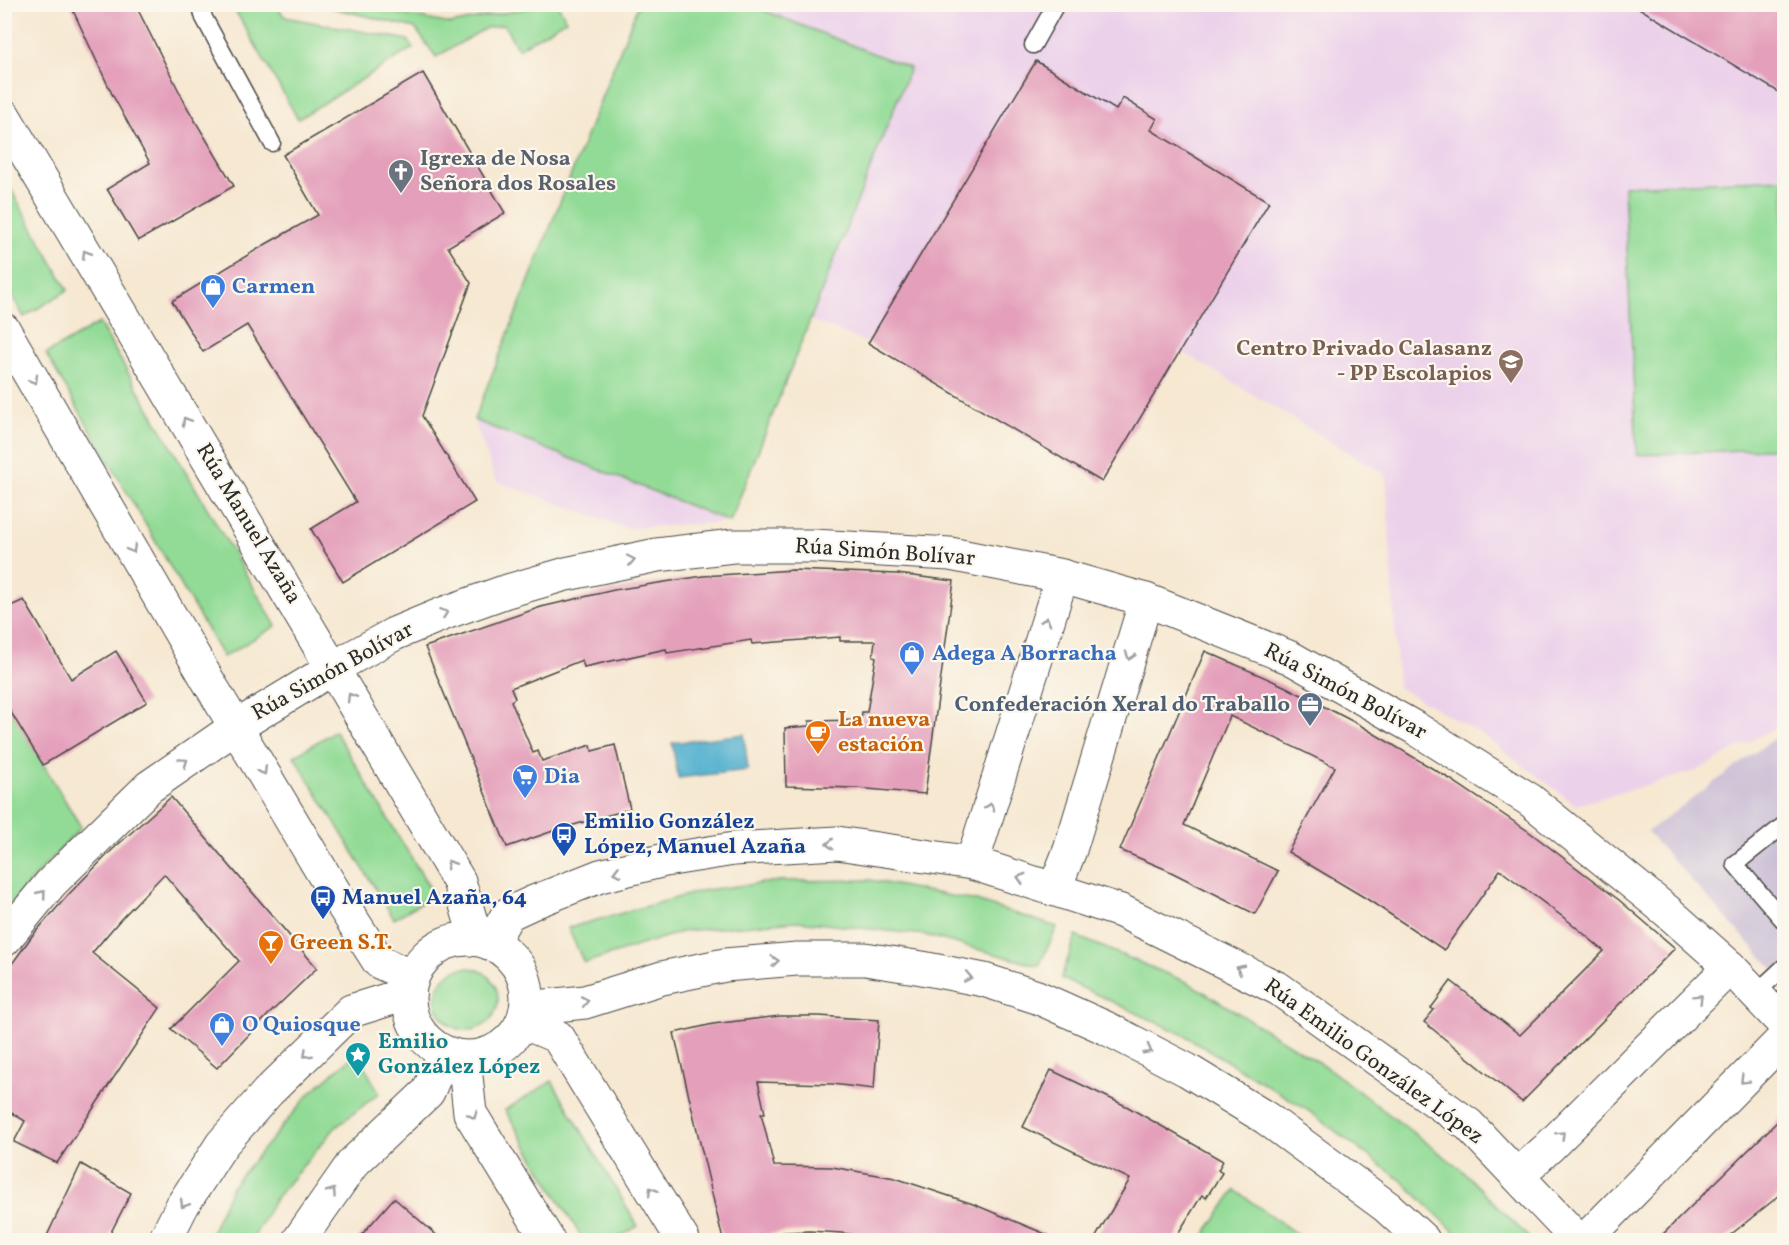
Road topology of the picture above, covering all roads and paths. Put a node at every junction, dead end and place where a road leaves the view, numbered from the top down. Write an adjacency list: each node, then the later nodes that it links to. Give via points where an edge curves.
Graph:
1 (200, 4): 5 (lane)
2 (1056, 4): 3 (lane)
3 (1033, 45)
4 (4, 116): 9 (street, Rúa Manuel Azaña, one-way to 4)
5 (272, 143)
6 (4, 330): 10 (street, one-way to 10)
7 (1062, 576): 8 (street, Rúa Simón Bolívar); 9 (street, Rúa Simón Bolívar, one-way to 7, via 394,633 494,596 566,574 657,555 733,546 814,546 950,554); 12 (street, one-way to 7)
8 (1146, 600): 13 (street, one-way to 13); 17 (street, Rúa Simón Bolívar, via 1291,658 1511,788 1634,882)
9 (333, 668): 10 (street, Rúa Simón Bolívar); 16 (street, Rúa Manuel Azaña, one-way to 9, via 459,880)
10 (236, 727): 15 (street, Rúa Simón Bolívar, one-way to 10, via 51,883 149,787); 19 (street, one-way to 19, via 379,962)
11 (1785, 825): 14 (lane, via 1735,864)
12 (972, 863): 13 (street, Rúa Emilio González López, one-way to 12); 16 (street, Rúa Emilio González López, one-way to 16, via 837,843 734,849 665,860 600,876 534,902 508,914)
13 (1055, 888): 25 (street, Rúa Emilio González López, one-way to 13, via 1469,1125 1279,989 1121,911)
14 (1785, 921)
15 (4, 940)
16 (483, 941): 19 (street, via 460,939 431,951 420,963); 21 (street, via 505,952 524,977)
17 (1730, 967): 20 (street, Rúa Simón Bolívar); 25 (street, one-way to 17)
18 (1785, 967): 20 (lane)
19 (411, 985): 24 (street, via 409,1009 416,1028 428,1043); 27 (street, one-way to 27, via 351,1011 268,1092 222,1144)
20 (1756, 993): 22 (street, Rúa Simón Bolívar)
21 (525, 1015): 24 (street, via 516,1035 501,1048 483,1056); 26 (street, one-way to 21, via 558,1037); 30 (street, one-way to 30, via 585,1002 662,978 725,965 797,958 865,959 984,980 1057,1006 1187,1070 1266,1118 1387,1207)
22 (1785, 1024)
23 (1785, 1038): 32 (street, one-way to 32)
24 (454, 1056): 28 (street, one-way to 24, via 353,1162 428,1092); 29 (street, one-way to 29, via 470,1113)
25 (1518, 1175): 31 (street, Rúa Emilio González López)
26 (680, 1239)
27 (165, 1240)
28 (299, 1240)
29 (548, 1240)
30 (1423, 1240)
31 (1578, 1240)
32 (1585, 1240)

